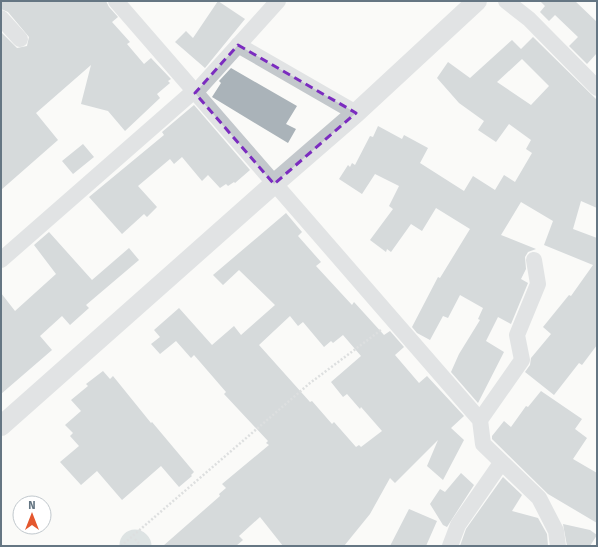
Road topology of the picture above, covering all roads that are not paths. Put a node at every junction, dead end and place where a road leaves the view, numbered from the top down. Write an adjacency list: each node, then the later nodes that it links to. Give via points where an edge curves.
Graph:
1 (116, 1): 9 (street)
2 (278, 1): 7 (street)
3 (477, 1): 10 (street)
4 (506, 1): 8 (street)
5 (1, 18): 6 (street)
6 (20, 39)
7 (238, 45): 9 (street); 10 (street)
8 (597, 87)
9 (195, 92): 11 (street); 12 (street)
10 (356, 113): 11 (street)
11 (274, 184): 14 (street); 15 (street)
12 (1, 260)
13 (534, 260): 14 (street, via 538,284 517,335 522,360)
14 (480, 420): 16 (street, via 484,444)
15 (1, 426)
16 (501, 463): 17 (street, via 458,525); 18 (street, via 540,498 556,531)
17 (450, 546)
18 (558, 546)

